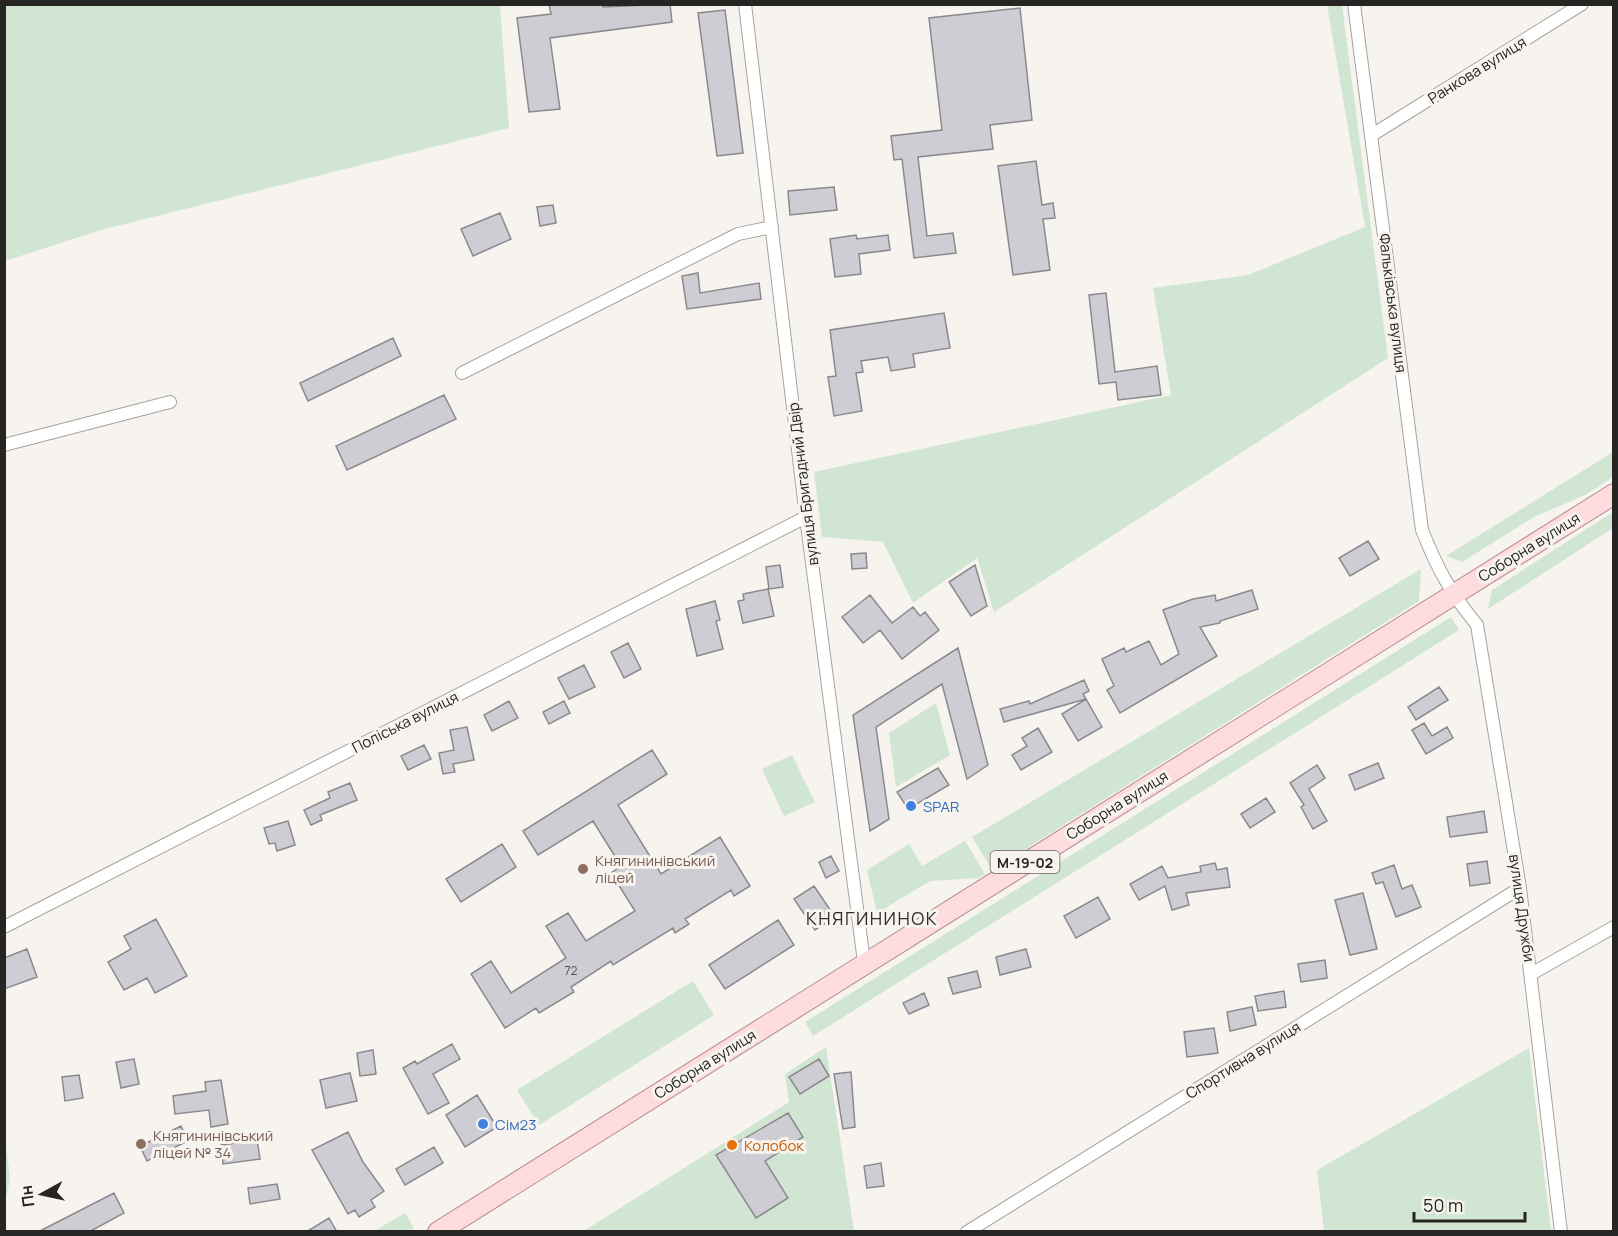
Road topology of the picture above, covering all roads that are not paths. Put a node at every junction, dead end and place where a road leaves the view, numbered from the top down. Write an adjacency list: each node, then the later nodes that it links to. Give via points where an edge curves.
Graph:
1 (745, 4): 5 (street, вулиця Бригадний Двір)
2 (1354, 4): 4 (street, Фальківська вулиця)
3 (1582, 4): 4 (street, Ранкова вулиця)
4 (1372, 135): 11 (street, Фальківська вулиця, via 1422,530)
5 (772, 227): 6 (street, via 738,234); 10 (street, вулиця Бригадний Двір)
6 (462, 372)
7 (170, 402): 8 (street)
8 (4, 445)
9 (1614, 494): 11 (main road, Соборна вулиця / М-19-02)
10 (806, 517): 13 (street, Поліська вулиця); 15 (street, вулиця Бригадний Двір)
11 (1452, 595): 12 (street, вулиця Дружби, via 1478,625); 15 (main road, Соборна вулиця / М-19-02)
12 (1520, 888): 16 (street, вулиця Дружби); 18 (street, Спортивна вулиця)
13 (4, 927)
14 (1614, 927): 16 (street)
15 (864, 962): 17 (main road, Соборна вулиця / М-19-02)
16 (1531, 974): 19 (street, вулиця Дружби)
17 (438, 1232)
18 (967, 1232)
19 (1561, 1232)

